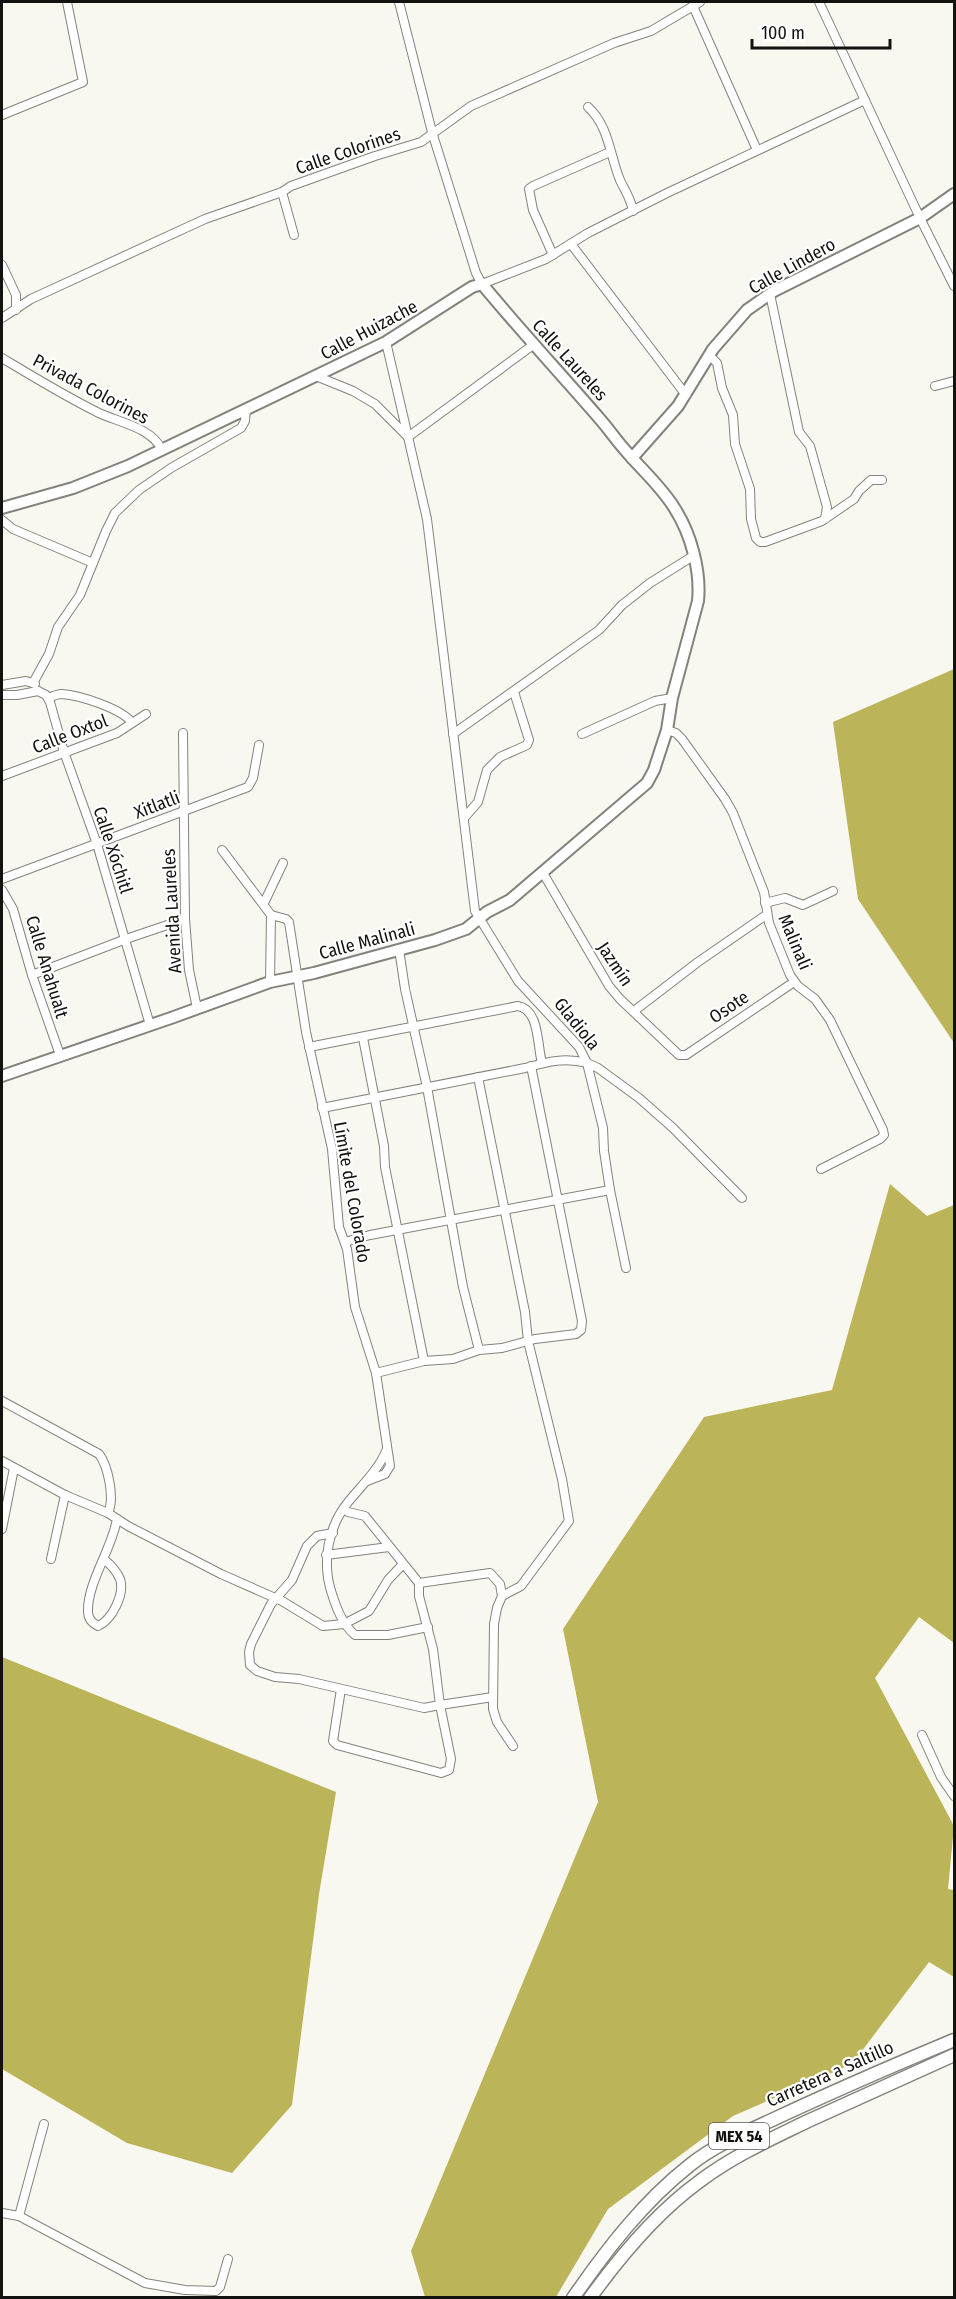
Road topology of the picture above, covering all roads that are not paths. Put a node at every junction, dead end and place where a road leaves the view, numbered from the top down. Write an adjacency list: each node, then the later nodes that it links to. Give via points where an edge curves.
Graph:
1 (67, 2): 7 (street, via 83,82)
2 (399, 2): 8 (street, Calle Laureles)
3 (819, 2): 5 (street)
4 (696, 4): 8 (street, Calle Colorines, via 651,31 614,43 471,106); 9 (street)
5 (865, 100): 9 (street, Calle Huizache); 14 (street)
6 (588, 107): 10 (street, via 602,126)
7 (2, 115)
8 (432, 132): 11 (street, Calle Colorines, via 421,142); 19 (street, Calle Laureles)
9 (757, 150): 13 (street, Calle Huizache)
10 (610, 152): 13 (street); 17 (street, via 529,189 533,210)
11 (282, 192): 15 (street); 22 (street, Calle Colorines, via 205,219 31,299)
12 (954, 194): 14 (street, Calle Lindero)
13 (633, 211): 16 (street, Calle Huizache)
14 (920, 218): 20 (street); 21 (street, Calle Lindero)
15 (294, 235)
16 (571, 244): 17 (street, Calle Huizache); 31 (street)
17 (553, 255): 19 (street, Calle Huizache)
18 (2, 265): 22 (street, via 16,295)
19 (482, 284): 24 (street, Calle Huizache); 25 (street, Calle Laureles)
20 (954, 286)
21 (770, 294): 26 (street, Calle Lindero, via 740,316); 38 (street, via 799,432 810,446 827,507)
22 (16, 310): 23 (street, Calle Colorines)
23 (2, 318)
24 (386, 342): 28 (street, Calle Huizache); 33 (street, Gladiola)
25 (533, 345): 33 (street); 35 (street, Calle Laureles)
26 (710, 355): 31 (street, Calle Lindero); 38 (street, via 717,363 733,415 735,444 750,489 751,519 758,540 765,542)
27 (2, 358): 34 (street, Privada Colorines, via 96,412 141,431)
28 (316, 376): 32 (street, Calle Huizache); 33 (street, via 375,404)
29 (954, 381): 30 (street)
30 (935, 386)
31 (686, 395): 35 (street, Calle Lindero)
32 (246, 409): 34 (street, Calle Huizache); 41 (street, via 241,428 171,468 119,509)
33 (408, 437): 53 (street, Gladiola, via 427,519)
34 (162, 450): 37 (street, Calle Huizache, via 73,488)
35 (632, 458): 40 (street, Calle Laureles, via 677,511)
36 (882, 480): 38 (street, via 871,480 854,499)
37 (2, 508)
38 (825, 519)
39 (2, 520): 41 (street)
40 (693, 556): 45 (street, via 650,583 616,610 599,630); 48 (street, Calle Laureles, via 698,601)
41 (93, 563): 42 (street)
42 (33, 683): 43 (street); 44 (street)
43 (2, 685)
44 (38, 691): 46 (street); 47 (street)
45 (514, 692): 53 (street); 59 (street, via 529,740 527,745 500,757 487,770 478,802)
46 (2, 695)
47 (48, 698): 50 (street, via 63,694 86,699 126,716); 56 (street, Calle Xóchitl)
48 (672, 698): 51 (street, Calle Laureles); 54 (street, via 655,701)
49 (146, 714): 50 (street, Calle Oxtol)
50 (132, 723): 56 (street, Calle Oxtol, via 117,733)
51 (667, 730): 63 (street, Calle Malinali, via 647,783); 68 (street, Malinali, via 682,739 729,807)
52 (183, 733): 58 (street, Avenida Laureles)
53 (453, 734): 59 (street, Gladiola)
54 (582, 734)
55 (260, 745): 58 (street, Xitlatli, via 248,787)
56 (64, 752): 57 (street, Calle Oxtol); 60 (street, Calle Xóchitl)
57 (2, 776)
58 (183, 811): 60 (street, Xitlatli); 71 (street, Avenida Laureles)
59 (464, 818): 72 (street, Gladiola)
60 (97, 844): 64 (street, Xitlatli); 73 (street, Calle Xóchitl)
61 (222, 850): 67 (street)
62 (283, 863): 67 (street)
63 (543, 873): 72 (street, Calle Malinali); 82 (street, Jazmín, via 609,986)
64 (2, 879)
65 (2, 890): 75 (street, Calle Anahualt, via 13,909)
66 (833, 891): 68 (street, via 803,905 785,898)
67 (264, 903): 69 (street)
68 (765, 903): 70 (street, Malinali)
69 (271, 915): 76 (street, Límite del Colorado, via 289,921); 77 (street)
70 (766, 915): 78 (street, Malinali); 82 (street)
71 (185, 919): 73 (street); 81 (street, Avenida Laureles)
72 (479, 919): 74 (street, Calle Malinali, via 460,931); 79 (street, Gladiola, via 518,981)
73 (126, 939): 75 (street); 83 (street, Calle Xóchitl)
74 (399, 949): 76 (street, Calle Malinali); 84 (street)
75 (32, 975): 87 (street, Calle Anahualt)
76 (298, 976): 77 (street, Calle Malinali); 86 (street, Límite del Colorado)
77 (270, 982): 81 (street, Calle Malinali)
78 (794, 982): 88 (street, Osote); 97 (street, Malinali, via 815,999 830,1020 884,1132 880,1139)
79 (532, 995): 80 (street); 90 (street, Gladiola, via 579,1047)
80 (523, 1006): 84 (street); 89 (street, via 534,1022)
81 (197, 1008): 83 (street, Calle Malinali)
82 (634, 1011): 88 (street, Jazmín)
83 (150, 1025): 87 (street, Calle Malinali)
84 (414, 1026): 85 (street); 94 (street)
85 (363, 1038): 86 (street); 95 (street)
86 (309, 1047): 96 (street, Límite del Colorado)
87 (60, 1055): 92 (street, Calle Malinali)
88 (681, 1056)
89 (542, 1063): 90 (street, via 561,1059); 91 (street)
90 (587, 1063): 98 (street, via 603,1128); 99 (street, Gladiola, via 639,1098)
91 (531, 1066): 93 (street); 100 (street)
92 (2, 1076)
93 (478, 1077): 94 (street); 101 (street)
94 (427, 1087): 95 (street); 102 (street)
95 (374, 1098): 96 (street); 103 (street)
96 (322, 1108): 104 (street, Límite del Colorado, via 332,1149 339,1227)
97 (821, 1169)
98 (610, 1190): 100 (street); 105 (street)
99 (742, 1198)
100 (558, 1200): 101 (street); 106 (street, via 582,1328 576,1334)
101 (505, 1210): 102 (street); 106 (street)
102 (451, 1221): 103 (street); 107 (street)
103 (399, 1230): 104 (street); 108 (street)
104 (345, 1242): 109 (street, Límite del Colorado, via 355,1307)
105 (626, 1268)
106 (528, 1341): 107 (street); 125 (street, via 569,1521 521,1587)
107 (479, 1350): 108 (street, via 453,1359)
108 (424, 1361): 109 (street)
109 (376, 1373): 114 (street, Límite del Colorado, via 390,1461 388,1471 367,1481)
110 (2, 1401): 115 (street, via 99,1454 106,1468 111,1499)
111 (2, 1461): 112 (street)
112 (14, 1468): 113 (street); 117 (street)
113 (65, 1495): 115 (street); 121 (street)
114 (344, 1509): 118 (street); 119 (street, via 365,1516)
115 (108, 1513): 116 (street)
116 (117, 1520): 122 (street); 126 (street)
117 (2, 1529)
118 (333, 1533): 120 (street); 126 (street, via 309,1542 292,1580)
119 (389, 1547): 120 (street); 123 (street)
120 (326, 1555): 127 (street, via 328,1582)
121 (51, 1559)
122 (105, 1560): 122 (street, via 87,1612 98,1626 112,1614 121,1589 118,1576)
123 (403, 1564): 124 (street); 127 (street, via 388,1580 372,1609)
124 (418, 1583): 125 (street, via 490,1573 500,1584); 128 (street)
125 (502, 1596): 130 (street, via 494,1624)
126 (275, 1598): 127 (street, via 323,1626); 129 (street, via 249,1648 251,1667 275,1677)
127 (344, 1623): 128 (street, via 355,1635 388,1635)
128 (428, 1627): 131 (street)
129 (341, 1689): 131 (street, via 424,1707); 131 (street, via 333,1742 444,1773 449,1770 451,1759)
130 (493, 1697): 131 (street); 133 (street, via 494,1716)
131 (440, 1705)
132 (922, 1735): 134 (street, via 940,1777)
133 (513, 1746)
134 (954, 1796)
135 (954, 2040): 141 (main road, Carretera a Saltillo / MEX 54, via 790,2112 702,2157 635,2217)
136 (954, 2055): 142 (main road, Carretera a Saltillo / MEX 54, via 716,2169 645,2231)
137 (44, 2124): 139 (street)
138 (2, 2213): 139 (street)
139 (19, 2216): 140 (street, via 145,2283 216,2291)
140 (228, 2259)
141 (573, 2298)
142 (590, 2298)

